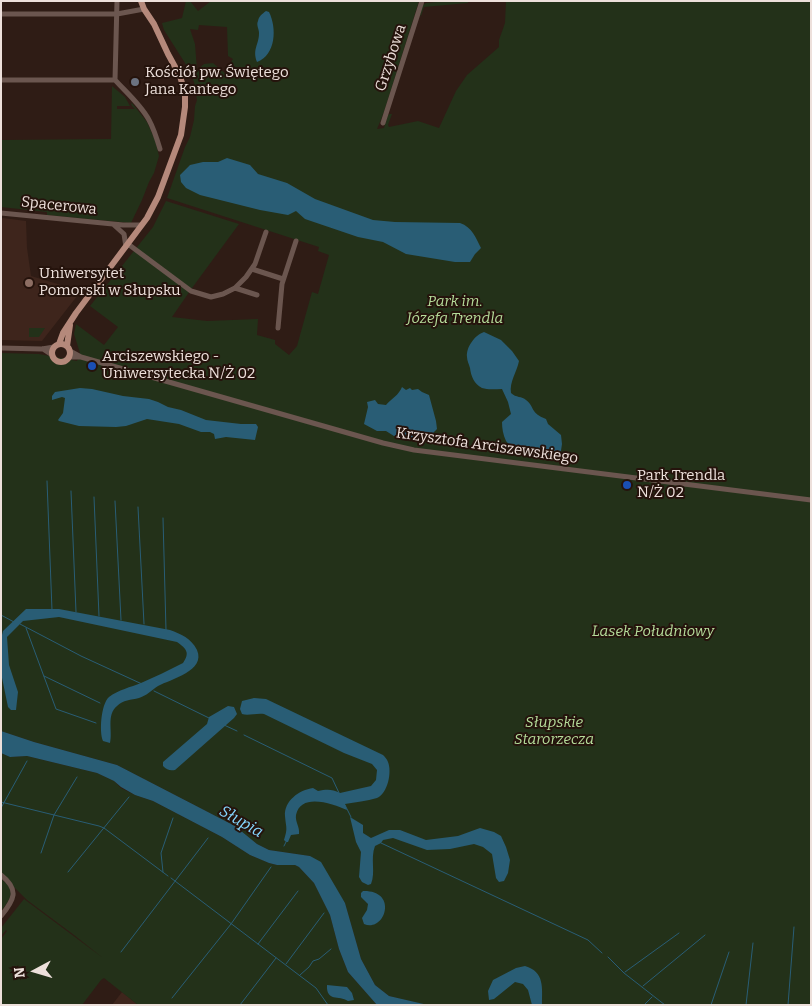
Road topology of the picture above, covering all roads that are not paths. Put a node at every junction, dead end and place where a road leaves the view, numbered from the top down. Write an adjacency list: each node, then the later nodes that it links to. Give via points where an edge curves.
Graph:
1 (117, 1): 7 (street)
2 (141, 1): 5 (main road)
3 (146, 1): 8 (main road)
4 (422, 1): 11 (street, Grzybowa)
5 (144, 9): 7 (street); 8 (main road)
6 (1, 14): 7 (street)
7 (117, 14): 10 (street)
8 (151, 19): 15 (main road, via 180,76 185,107 181,135 158,197)
9 (1, 80): 10 (street)
10 (115, 80): 12 (street, via 145,113)
11 (383, 122)
12 (160, 150)
13 (1, 213): 14 (street, Spacerowa)
14 (114, 224): 15 (street, Spacerowa); 18 (street, Spacerowa, via 124,234)
15 (142, 225): 18 (main road)
16 (266, 232): 19 (street)
17 (296, 241): 20 (street)
18 (127, 246): 21 (street, via 191,291 211,297); 23 (main road)
19 (252, 269): 20 (street); 21 (street)
20 (283, 279): 24 (street)
21 (235, 288): 22 (street)
22 (257, 295)
23 (71, 322): 25 (main road); 28 (main road)
24 (278, 328)
25 (56, 345): 27 (street); 28 (main road, via 65,344); 29 (main road)
26 (1, 348): 27 (street)
27 (42, 349): 29 (street)
28 (69, 352): 29 (main road, via 67,360 61,362); 30 (street, Krzysztofa Arciszewskiego, via 405,448)
29 (52, 355)
30 (811, 500)
31 (1, 875): 32 (street, via 9,881 13,892 10,905)
32 (1, 916)

